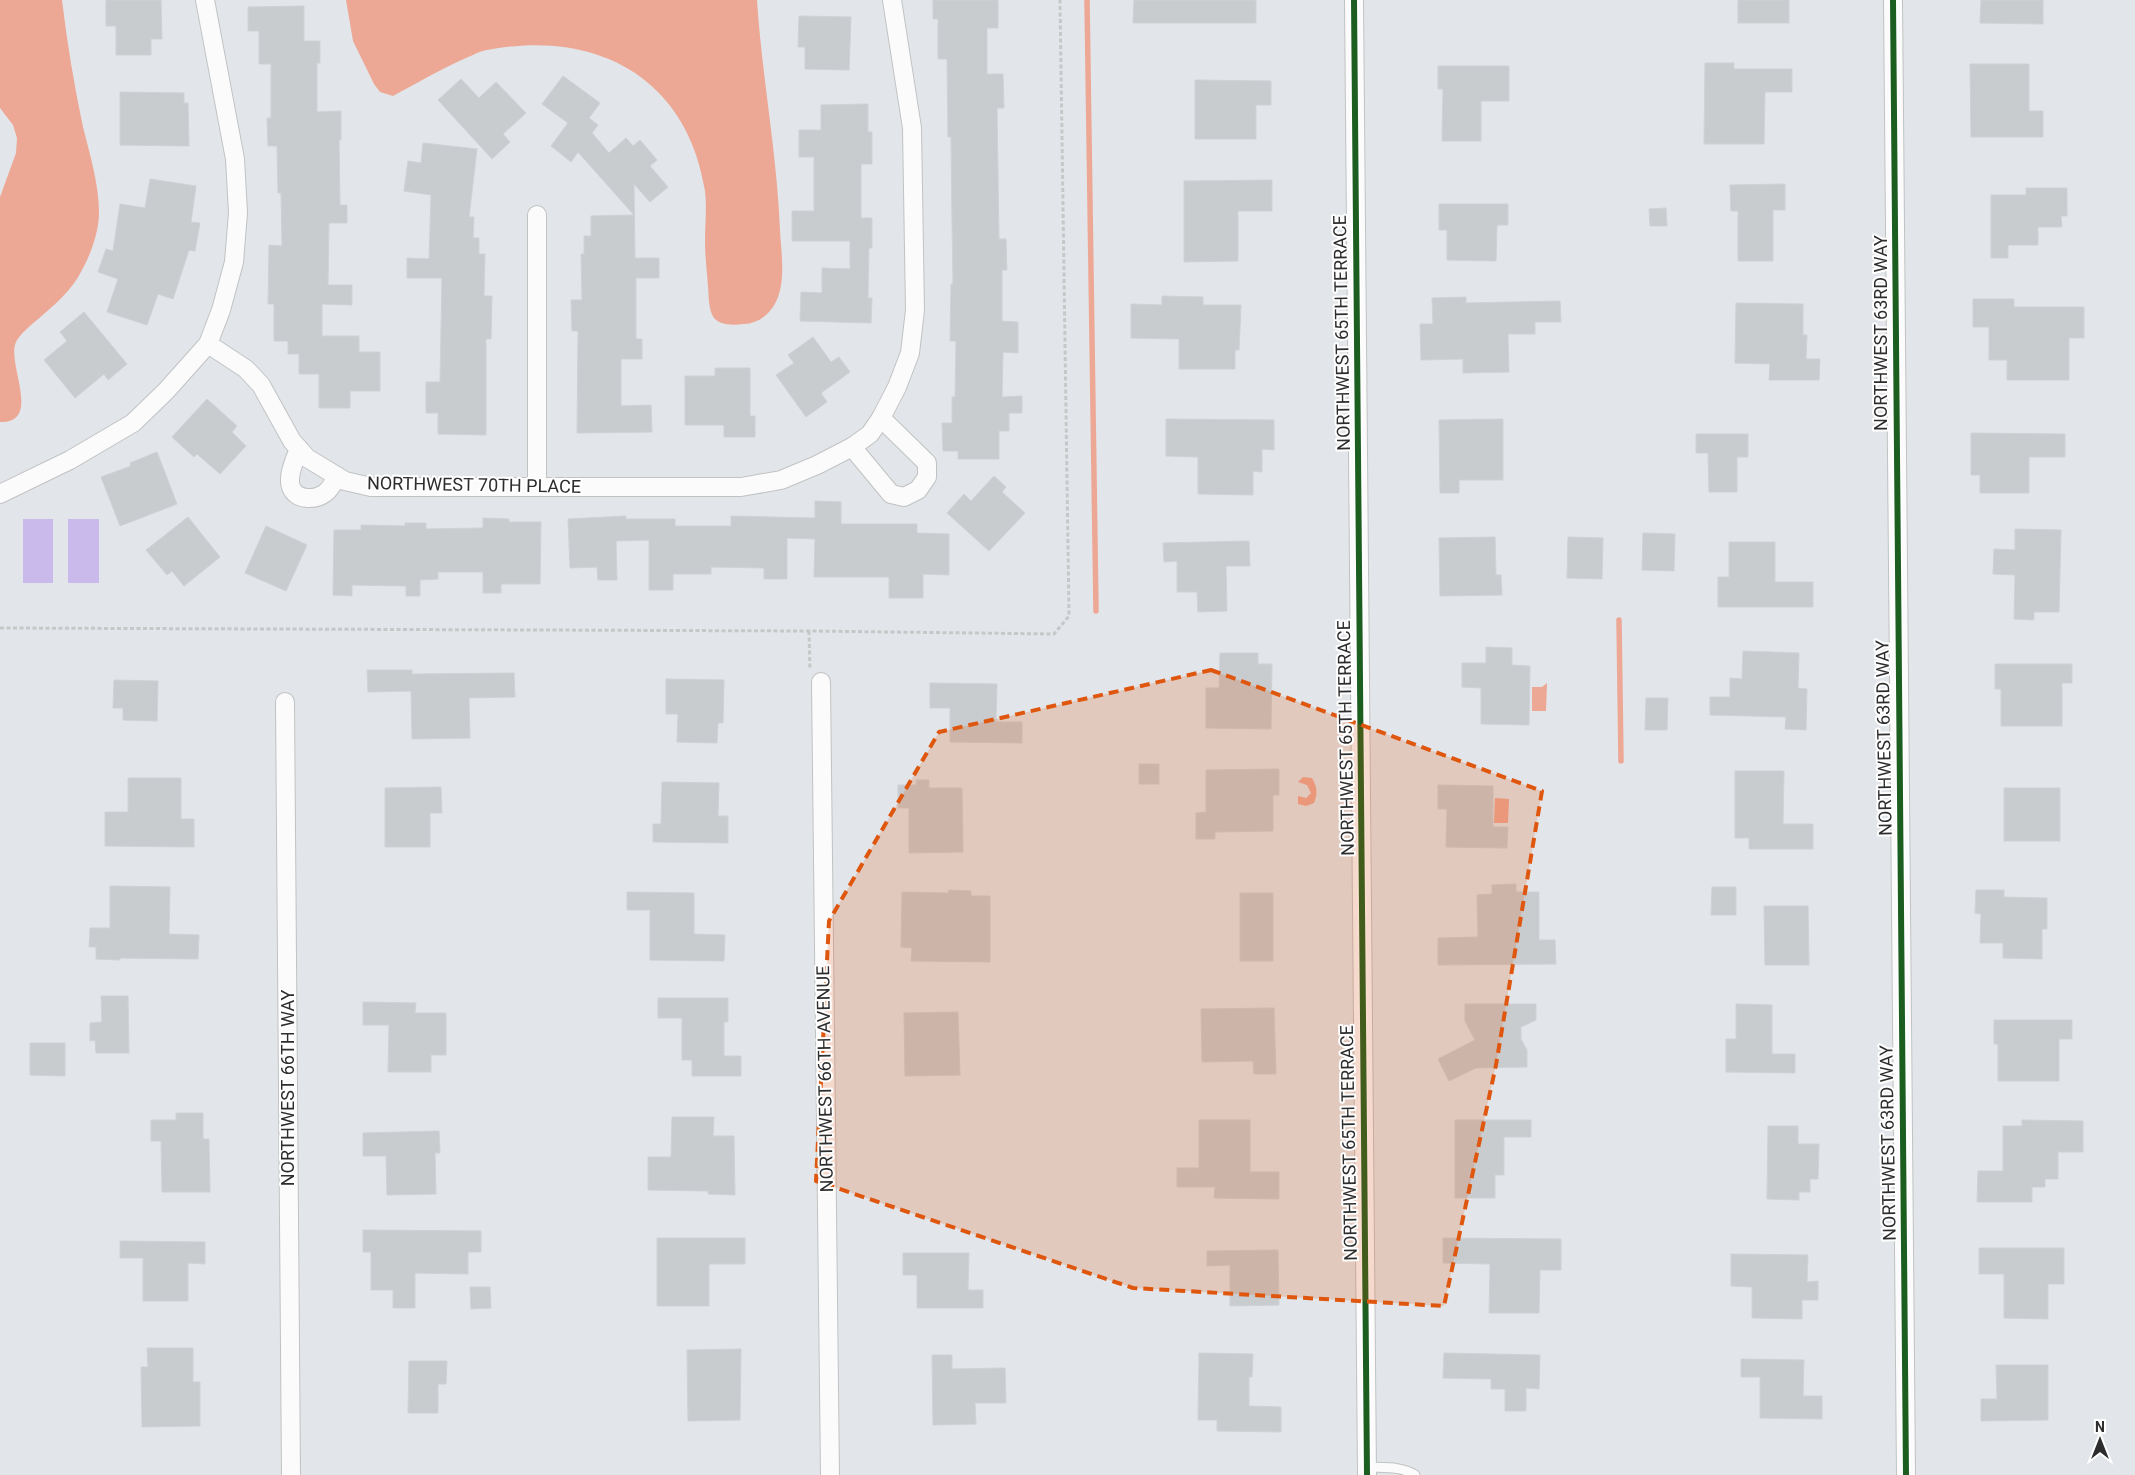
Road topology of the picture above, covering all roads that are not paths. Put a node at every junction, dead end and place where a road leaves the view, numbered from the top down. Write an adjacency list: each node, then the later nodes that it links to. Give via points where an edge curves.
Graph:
1 (205, 0): 6 (street, via 235,159 238,213 234,262)
2 (892, 0): 7 (street, NORTHWEST 70TH PLACE, via 912,128 915,310 910,353)
3 (1354, 0): 15 (street, NORTHWEST 65TH TERRACE)
4 (1893, 0): 19 (street, NORTHWEST 63RD WAY)
5 (537, 214): 11 (street)
6 (208, 344): 9 (street, NORTHWEST 70TH PLACE, via 246,369 261,386); 12 (street, via 133,423 70,460)
7 (881, 418): 8 (street, NORTHWEST 70TH PLACE, via 870,434); 8 (street, via 927,462 927,477 918,490 904,497 891,494)
8 (852, 447): 11 (street, NORTHWEST 70TH PLACE, via 781,480 741,487)
9 (299, 449): 10 (street, NORTHWEST 70TH PLACE, via 307,458); 10 (street, via 290,479 295,493 302,497 318,497 326,492)
10 (337, 476): 11 (street, NORTHWEST 70TH PLACE, via 371,487)
11 (537, 487)
12 (0, 494)
13 (820, 682): 17 (street, NORTHWEST 66TH AVENUE)
14 (285, 702): 16 (street, NORTHWEST 66TH WAY)
15 (1367, 1471): 18 (lane, via 1391,1468)
16 (291, 1475)
17 (830, 1475)
18 (1415, 1475)
19 (1906, 1475)

